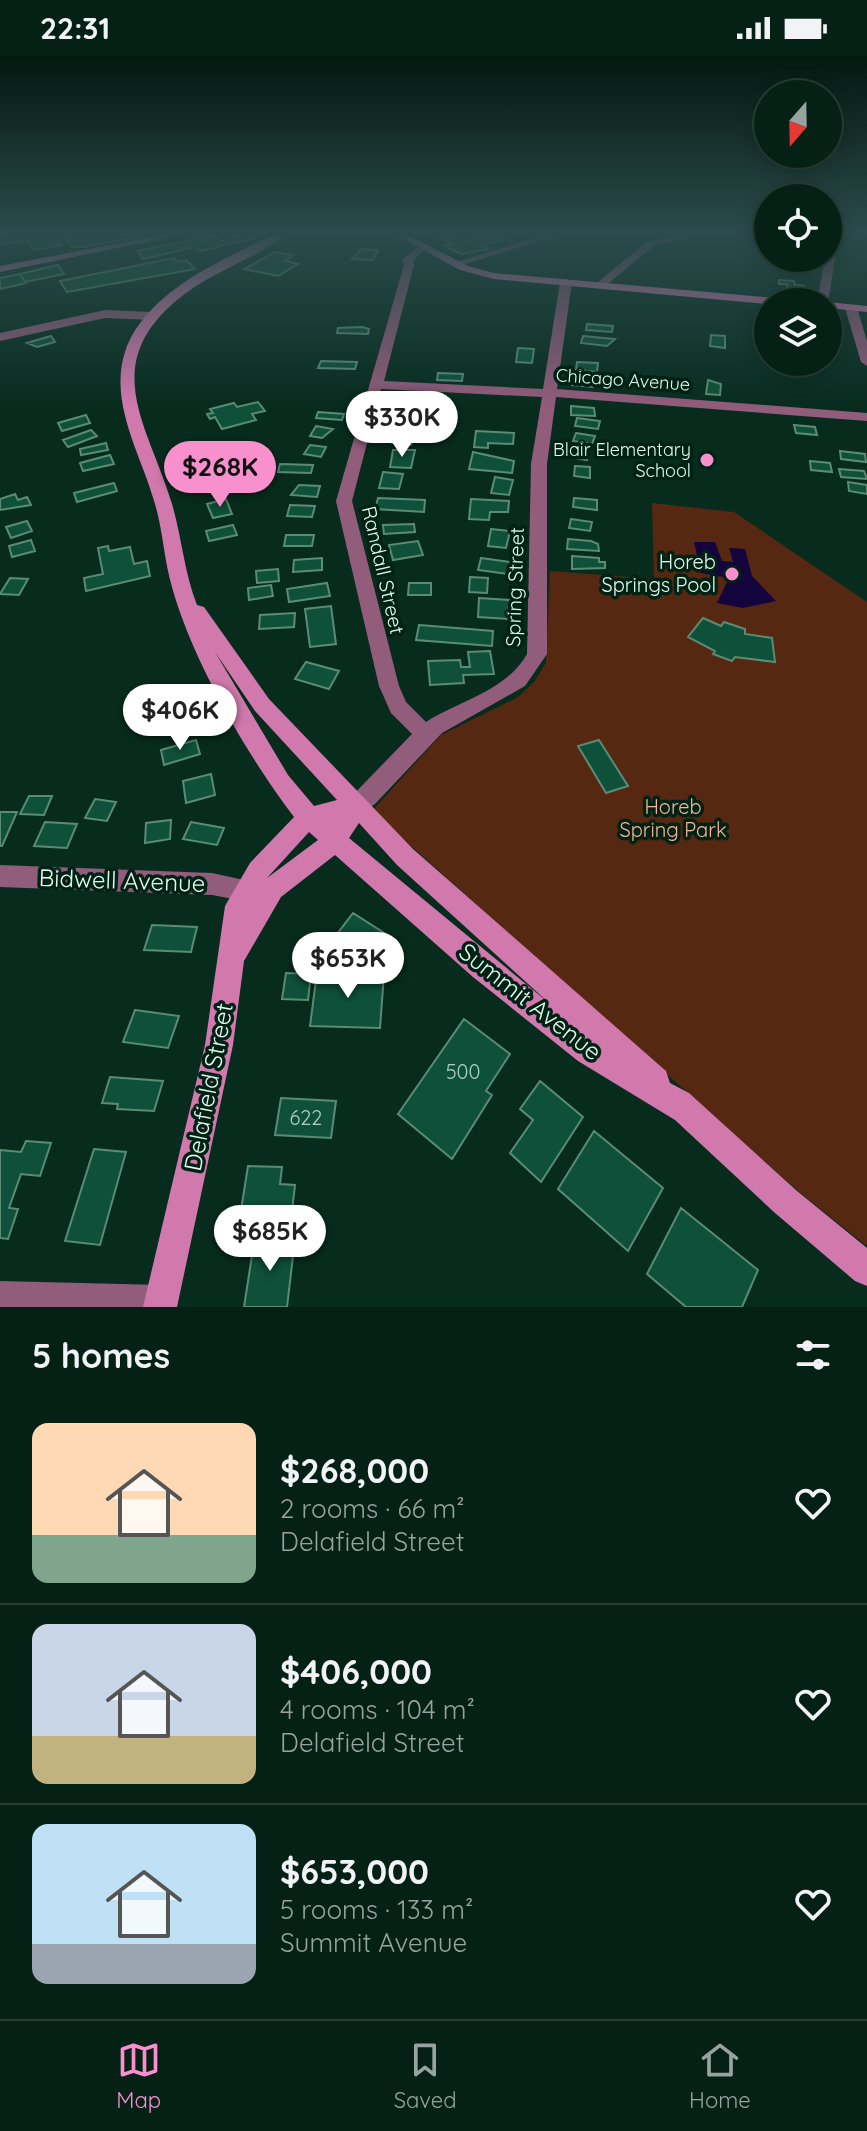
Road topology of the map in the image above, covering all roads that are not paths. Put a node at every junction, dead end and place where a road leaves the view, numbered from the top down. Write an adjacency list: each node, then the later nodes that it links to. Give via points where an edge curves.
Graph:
1 (181, 292): 9 (main road)
2 (401, 292): 12 (street, Randall Street)
3 (564, 292): 13 (street, Spring Street)
4 (682, 292): 5 (main road)
5 (754, 299)
6 (842, 307): 7 (main road)
7 (851, 308): 8 (main road); 11 (street)
8 (867, 309)
9 (151, 318): 10 (street, via 91,316); 15 (main road, via 127,361 125,390 164,505)
10 (0, 337)
11 (867, 362)
12 (376, 385): 13 (street, Chicago Avenue); 16 (street, Randall Street, via 344,501 389,686 398,707)
13 (549, 393): 14 (street, Chicago Avenue); 16 (street, Spring Street, via 539,464 537,654 513,687)
14 (867, 417)
15 (184, 595): 17 (main road, via 262,705); 18 (main road, via 234,708 267,765)
16 (426, 735): 17 (street, Spring Street)
17 (357, 806): 18 (main road); 19 (main road, Delafield Street); 23 (main road, Summit Avenue, via 405,857)
18 (309, 818): 19 (main road, Summit Avenue); 21 (main road, Delafield Street)
19 (335, 841): 22 (main road, Delafield Street, via 272,889); 23 (main road, Summit Avenue, via 588,1051)
20 (0, 876): 21 (street, Bidwell Avenue, via 212,884)
21 (244, 890): 22 (main road, Delafield Street)
22 (233, 960): 26 (main road, Delafield Street)
23 (687, 1110): 24 (main road, Summit Avenue)
24 (867, 1269)
25 (0, 1298): 26 (street)
26 (161, 1304)

